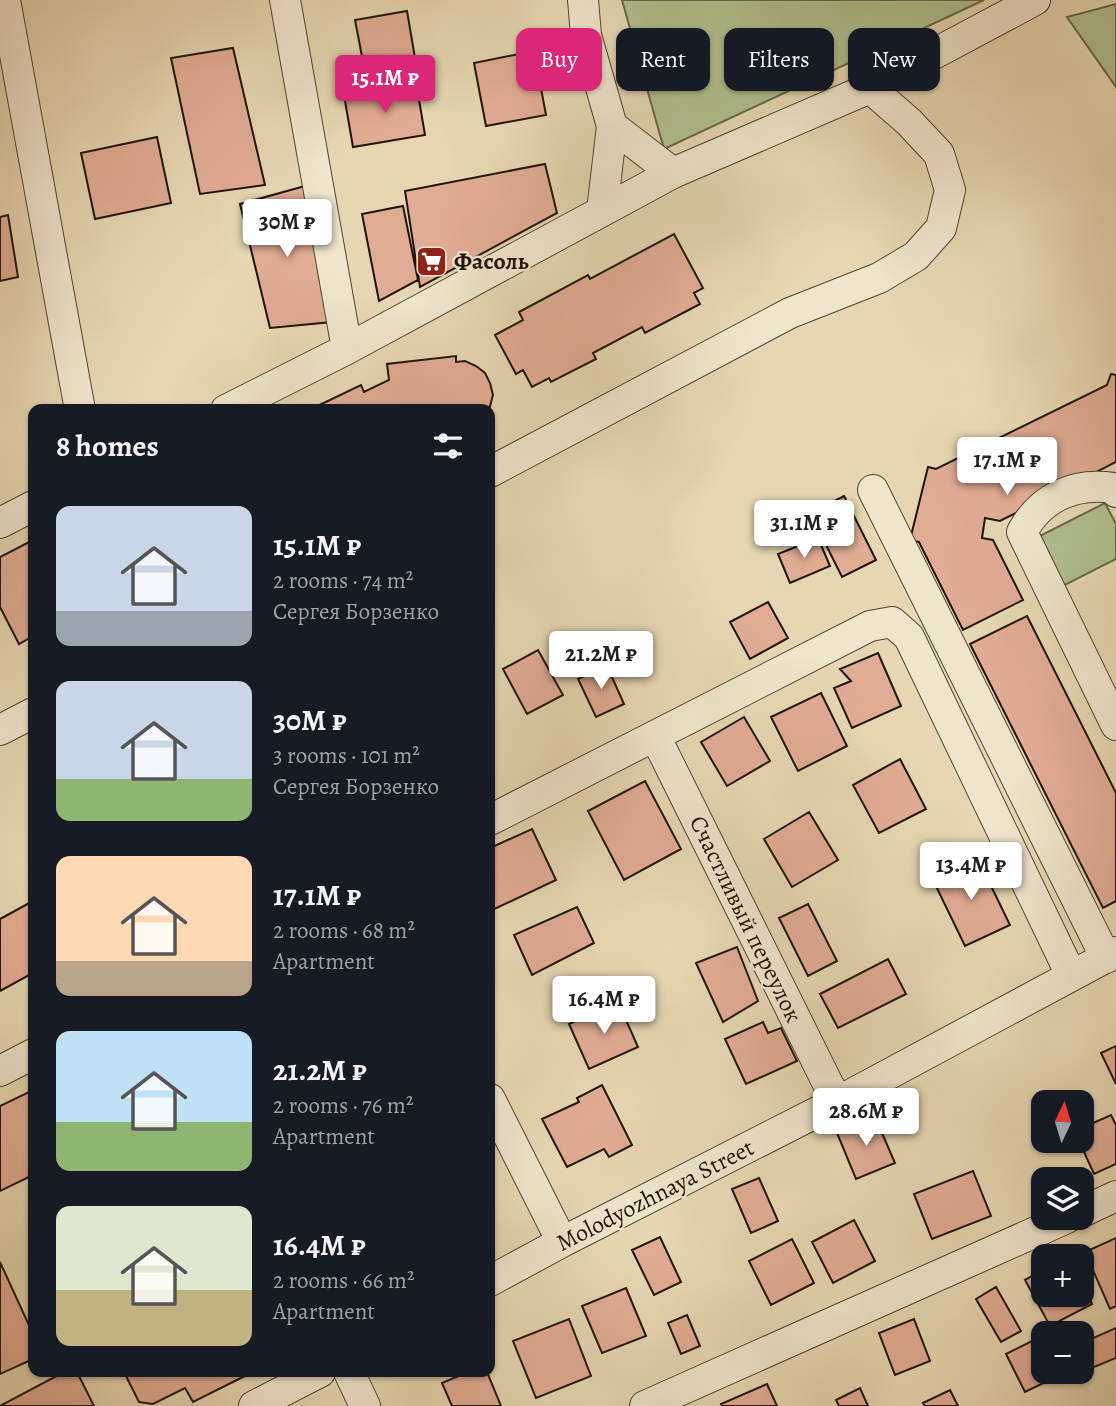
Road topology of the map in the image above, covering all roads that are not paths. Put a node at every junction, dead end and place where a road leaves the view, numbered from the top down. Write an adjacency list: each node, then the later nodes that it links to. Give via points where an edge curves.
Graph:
1 (5, 0): 12 (street)
2 (285, 0): 11 (street)
3 (583, 0): 8 (street, via 586,35)
4 (1035, 0): 5 (street)
5 (940, 51)
6 (863, 91): 9 (street)
7 (873, 91): 14 (street, via 939,153 950,190 941,228 916,256 879,278 790,313)
8 (612, 126): 9 (street); 10 (street)
9 (673, 173): 10 (street)
10 (602, 211): 11 (street)
11 (347, 349): 13 (street)
12 (79, 404)
13 (238, 404)
14 (495, 468)
15 (873, 490): 24 (street)
16 (1116, 492): 20 (street, via 1104,486 1069,490 1047,501 1022,533)
17 (28, 509): 18 (street)
18 (0, 523)
19 (28, 716): 21 (street)
20 (1116, 725)
21 (0, 730)
22 (655, 736): 23 (street); 25 (street, via 870,626 892,622 909,637); 28 (street, Счастливый переулок)
23 (495, 817)
24 (1111, 955): 25 (street, Molodyozhnaya Street)
25 (1071, 975): 28 (street, Molodyozhnaya Street)
26 (28, 1057): 27 (street)
27 (0, 1071)
28 (837, 1102): 33 (street, Molodyozhnaya Street)
29 (495, 1109): 33 (street)
30 (1116, 1196): 31 (street)
31 (1094, 1206)
32 (1040, 1230): 39 (street)
33 (562, 1242): 34 (street, Molodyozhnaya Street)
34 (495, 1278)
35 (306, 1377): 37 (street)
36 (351, 1377): 38 (street)
37 (268, 1390)
38 (365, 1406)
39 (645, 1406)

